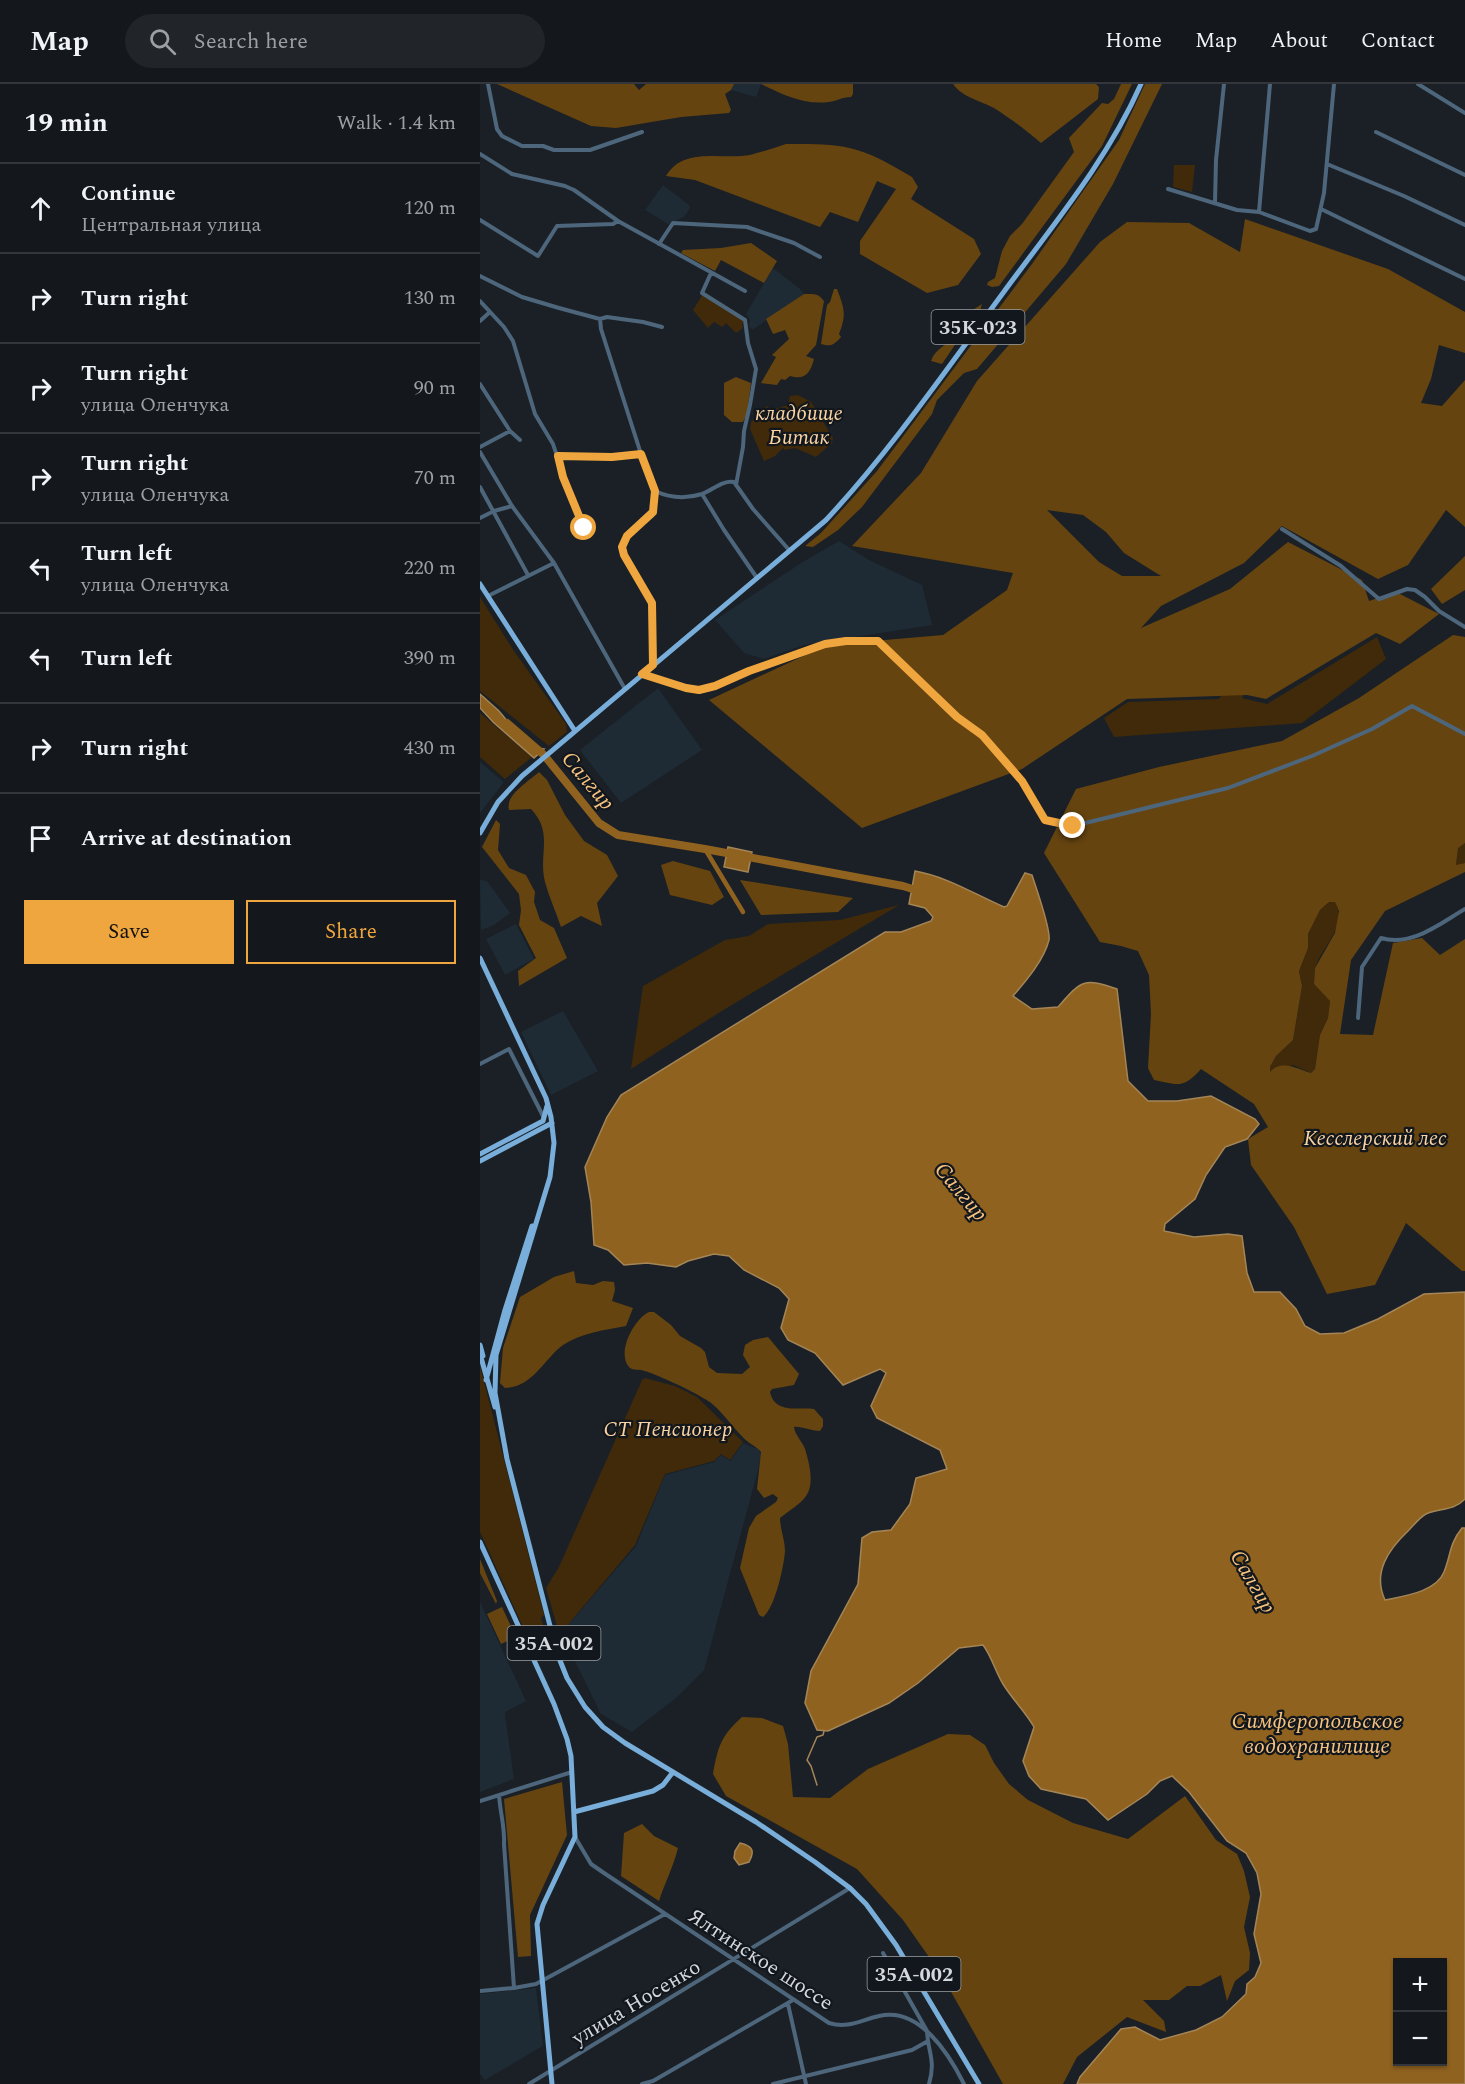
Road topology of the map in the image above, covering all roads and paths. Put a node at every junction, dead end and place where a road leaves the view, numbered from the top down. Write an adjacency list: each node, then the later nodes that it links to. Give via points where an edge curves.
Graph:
1 (488, 84): 8 (street, via 497,129 522,146 590,150)
2 (1141, 84): 47 (main road, 35К-023, via 1116,135 1079,190 898,434 826,520)
3 (1224, 84): 14 (street)
4 (1270, 84): 16 (street)
5 (1334, 84): 11 (street)
6 (1418, 84): 7 (street)
7 (1465, 113)
8 (642, 132)
9 (1376, 132): 12 (street)
10 (480, 154): 18 (street, via 512,174 574,190)
11 (1327, 164): 15 (street); 19 (street)
12 (1465, 175)
13 (1167, 189): 14 (street)
14 (1215, 202): 16 (street)
15 (1321, 209): 16 (street, via 1316,229 1310,231); 24 (street)
16 (1258, 212)
17 (480, 220): 18 (street, via 538,256 556,226)
18 (618, 221): 20 (street)
19 (1465, 225)
20 (659, 244): 21 (street, via 673,223 747,227 794,243); 22 (street)
21 (820, 257)
22 (711, 273): 25 (street); 38 (street, via 702,293 745,320 756,363)
23 (480, 276): 28 (street, via 522,297)
24 (1465, 279)
25 (745, 291)
26 (480, 301): 27 (street)
27 (490, 312): 29 (street); 37 (street, via 513,341 535,414)
28 (600, 319): 30 (street); 36 (street)
29 (480, 321)
30 (662, 327)
31 (480, 384): 32 (street)
32 (510, 431): 33 (street); 34 (street)
33 (520, 440)
34 (480, 447)
35 (480, 452): 42 (street)
36 (641, 454): 37 (street); 40 (street)
37 (558, 456): 45 (street)
38 (736, 484): 41 (street, via 727,481); 47 (street)
39 (480, 488): 43 (street)
40 (655, 491): 41 (street, via 675,498); 54 (street, via 652,516 627,536 622,547 652,603)
41 (702, 494): 50 (street)
42 (512, 507): 43 (street); 48 (street)
43 (494, 512): 44 (street); 49 (street)
44 (480, 518)
45 (584, 528)
46 (1282, 529): 53 (street, via 1341,566 1379,599 1415,590)
47 (790, 551): 50 (main road, 35К-023)
48 (554, 563): 49 (street); 56 (street)
49 (528, 575): 52 (street)
50 (757, 578): 54 (main road, 35К-023)
51 (480, 584): 52 (main road)
52 (488, 596): 57 (main road)
53 (1465, 627)
54 (653, 665): 55 (main road, 35К-023)
55 (642, 674): 56 (main road, 35К-023); 58 (street, via 699,690 825,644 878,641 957,717 982,735 1022,781 1045,820 1073,826 1228,788 1362,734 1412,706)
56 (625, 688): 57 (main road, 35К-023)
57 (575, 731): 59 (main road, 35К-023, via 510,787)
58 (1465, 734)
59 (480, 832)
60 (1465, 909): 62 (street, via 1418,937 1392,941 1381,938 1362,967)
61 (480, 958): 64 (main road)
62 (1358, 1018)
63 (480, 1064): 65 (street, via 509,1049)
64 (548, 1105): 65 (main road); 66 (main road)
65 (544, 1118): 67 (main road, via 537,1126)
66 (552, 1123): 68 (main road); 71 (main road, via 544,1188); 73 (main road, 35А-002, via 554,1153 550,1177 496,1355)
67 (480, 1154)
68 (480, 1161)
69 (480, 1345): 71 (main road)
70 (480, 1354): 72 (main road)
71 (488, 1371): 72 (main road); 73 (main road)
72 (486, 1380): 74 (main road, 35А-002)
73 (497, 1403): 74 (main road, 35А-002)
74 (503, 1440): 77 (main road, 35А-002, via 557,1653 567,1678 602,1726)
75 (480, 1542): 76 (main road, via 554,1704 569,1746)
76 (573, 1772): 78 (street); 80 (main road)
77 (673, 1773): 80 (main road, via 653,1791); 84 (main road, 35А-002, via 756,1822)
78 (499, 1795): 79 (street); 89 (street, via 505,1826)
79 (480, 1801)
80 (574, 1812): 81 (main road)
81 (574, 1837): 82 (main road); 83 (street, Ялтинское шоссе)
82 (570, 1847): 83 (street); 88 (main road, via 539,1915)
83 (582, 1848): 85 (street, Ялтинское шоссе, via 591,1864)
84 (850, 1888): 87 (street, улица Носенко); 104 (main road, 35А-002, via 901,1952)
85 (666, 1914): 87 (street, Ялтинское шоссе); 88 (street)
86 (883, 1953): 93 (street)
87 (734, 1960): 91 (street, Ялтинское шоссе); 95 (street, улица Носенко)
88 (542, 1980): 89 (street); 95 (main road)
89 (514, 1988): 90 (street)
90 (480, 1991)
91 (793, 2000): 92 (street); 93 (street, Ялтинское шоссе, via 838,2026 888,2014 908,2018)
92 (788, 2004): 96 (street); 99 (street)
93 (927, 2031): 94 (street); 103 (street, Ялтинское шоссе)
94 (928, 2041): 96 (street, via 912,2050); 102 (street, via 933,2061)
95 (551, 2072): 97 (street, улица Носенко); 98 (main road)
96 (804, 2076): 100 (street); 101 (street)
97 (529, 2084)
98 (552, 2084)
99 (642, 2084)
100 (773, 2084)
101 (806, 2084)
102 (929, 2084)
103 (964, 2084)
104 (979, 2084)

